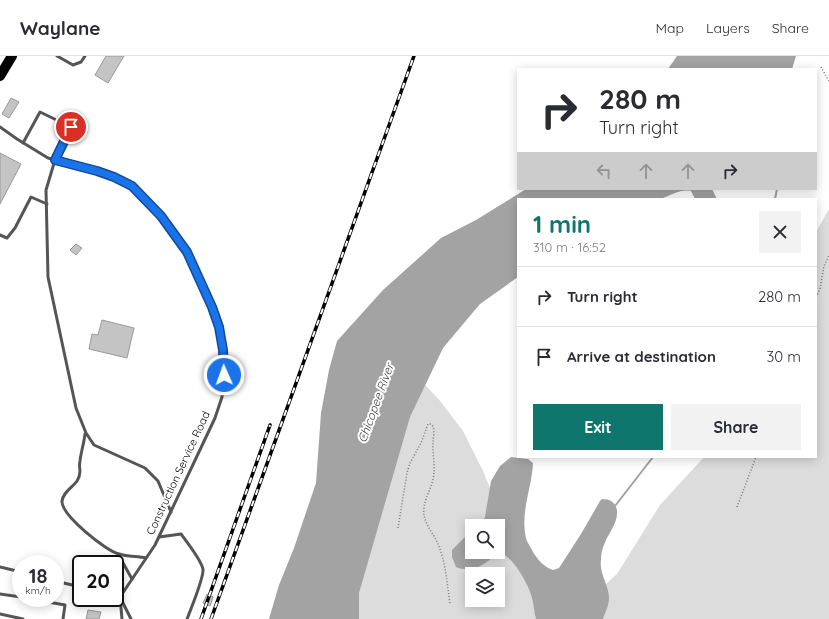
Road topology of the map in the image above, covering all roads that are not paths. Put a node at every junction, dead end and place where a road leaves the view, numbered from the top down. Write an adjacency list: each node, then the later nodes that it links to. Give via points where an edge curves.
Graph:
1 (12, 56): 4 (main road)
2 (58, 56): 3 (lane, via 73,65 81,62)
3 (85, 56)
4 (0, 76)
5 (0, 127): 6 (lane, Construction Service Road)
6 (23, 143): 7 (lane, Construction Service Road); 7 (lane, via 40,112 71,127)
7 (55, 160): 8 (lane, via 46,190); 11 (lane, Construction Service Road, via 114,177 132,186 147,201 187,252 219,327 224,369 222,397 215,418)
8 (47, 204): 9 (lane, via 31,198 7,238); 10 (lane, via 48,277 76,408)
9 (0, 235)
10 (86, 433): 11 (lane, via 94,445 145,468 158,481); 13 (lane, via 79,463 81,471 62,502 80,527)
11 (170, 512): 12 (lane, Construction Service Road)
12 (159, 537): 14 (lane, Construction Service Road); 29 (lane, via 181,534 203,569)
13 (118, 554): 14 (lane); 17 (lane)
14 (146, 558): 17 (lane, Construction Service Road)
15 (0, 567): 16 (lane)
16 (12, 570)
17 (132, 579): 18 (lane, Construction Service Road)
18 (124, 591)
19 (0, 594): 20 (lane)
20 (12, 596)
21 (64, 605): 26 (lane)
22 (124, 605): 28 (lane)
23 (121, 607): 27 (lane)
24 (0, 614): 25 (lane)
25 (23, 619)
26 (63, 619)
27 (122, 619)
28 (131, 619)
29 (187, 619)

